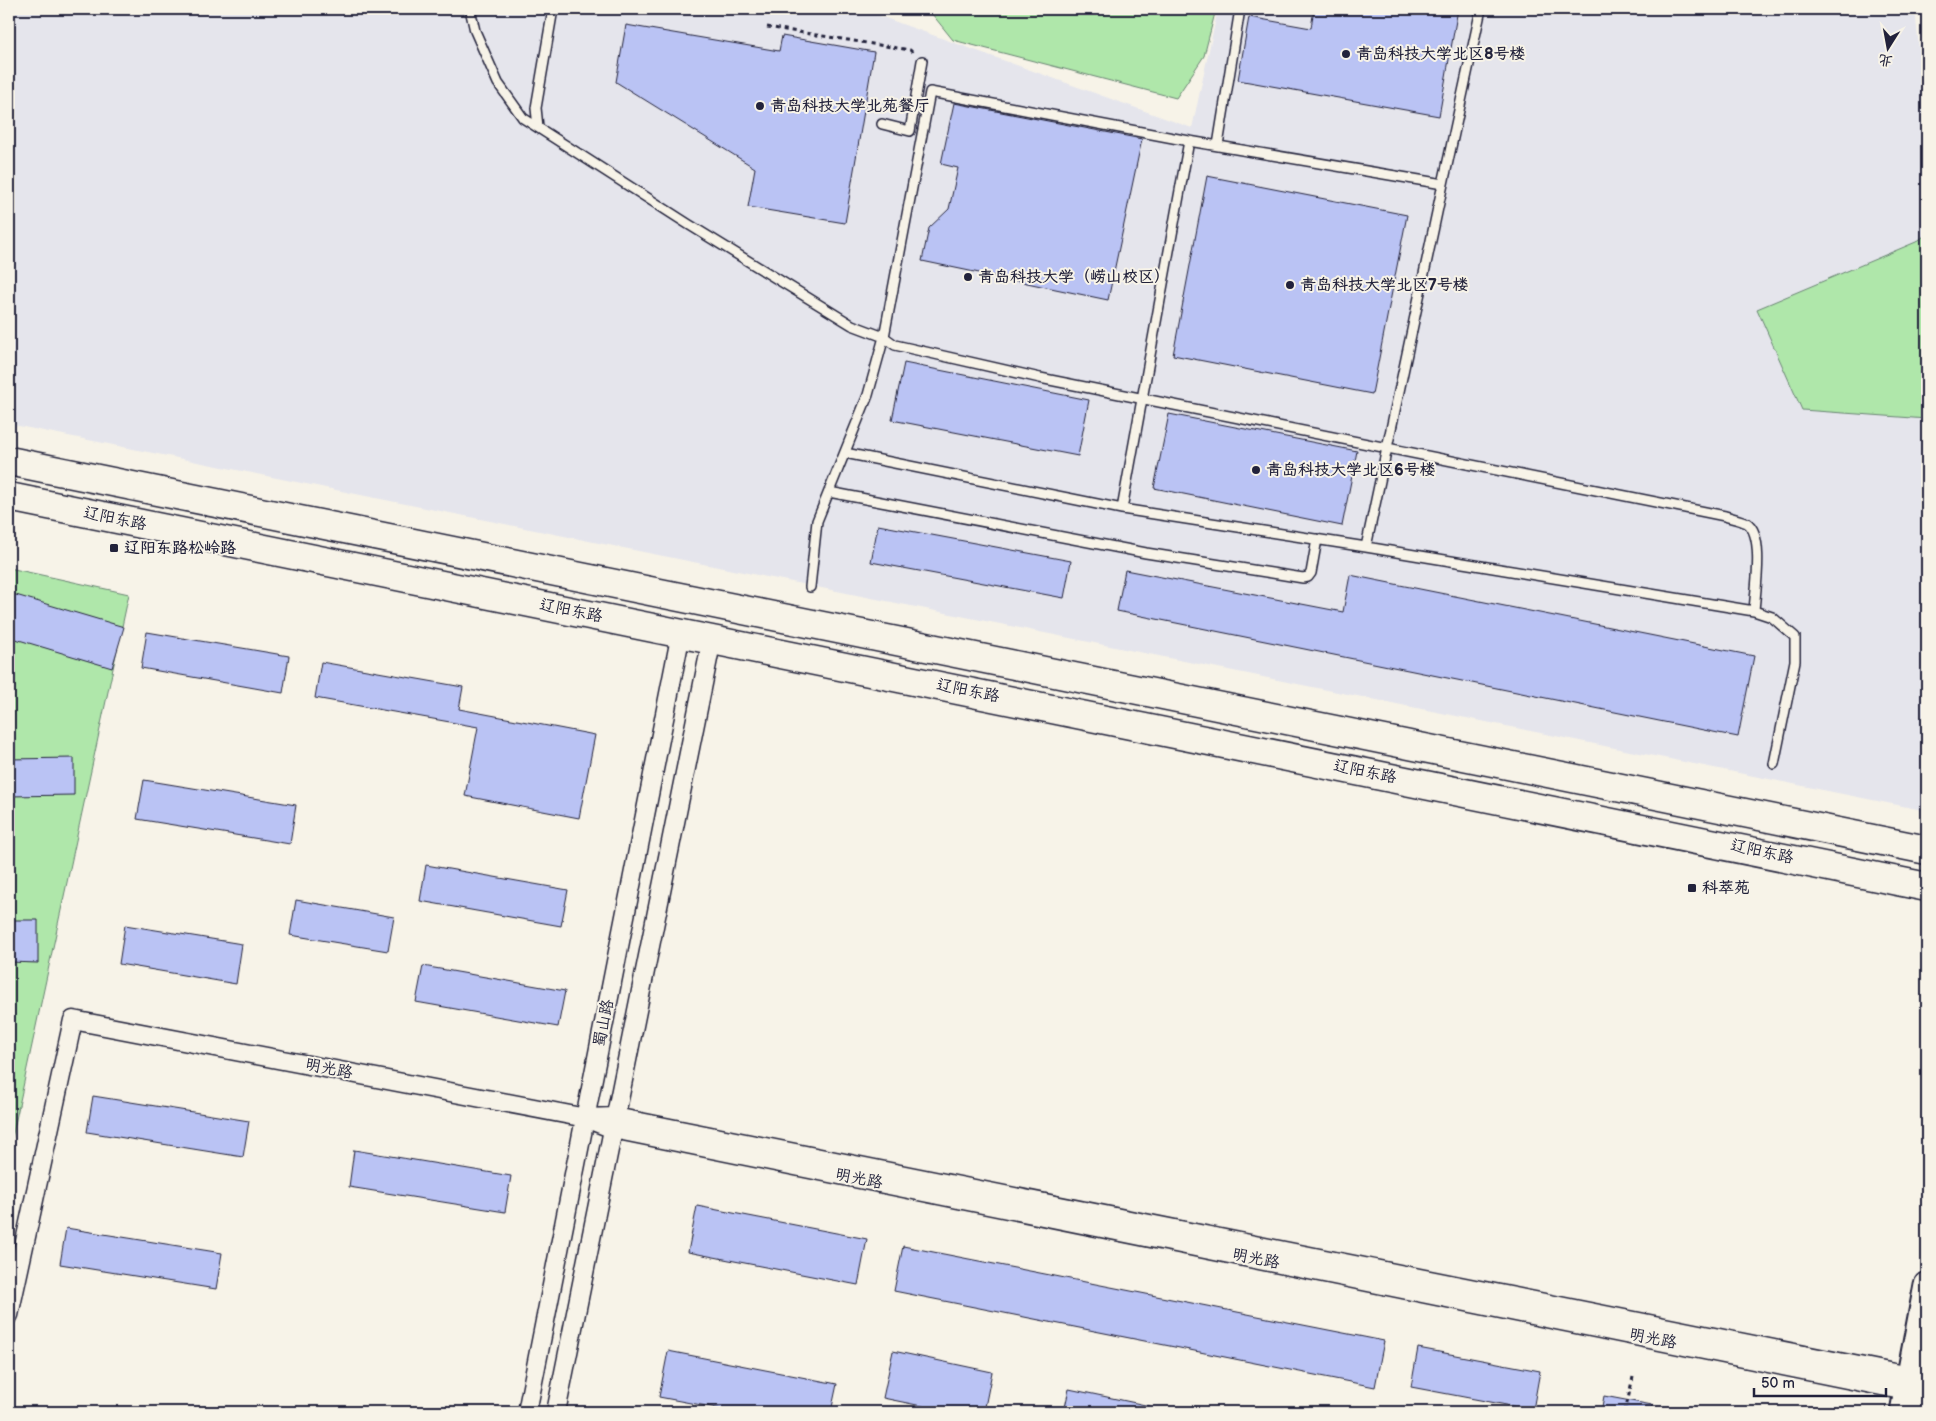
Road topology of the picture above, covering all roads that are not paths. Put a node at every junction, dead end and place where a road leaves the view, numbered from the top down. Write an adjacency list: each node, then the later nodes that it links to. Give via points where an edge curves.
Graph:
1 (470, 9): 7 (lane, via 475,31 498,83 523,118)
2 (553, 9): 7 (lane, via 536,108)
3 (1240, 9): 9 (lane)
4 (1481, 9): 10 (lane)
5 (922, 61): 6 (lane, via 910,131)
6 (882, 124)
7 (538, 128): 11 (lane, via 835,315)
8 (1189, 140): 9 (lane); 11 (lane, via 930,92); 12 (lane)
9 (1218, 145): 10 (lane)
10 (1443, 184): 13 (lane)
11 (884, 338): 12 (lane, via 894,345); 14 (lane, via 868,395)
12 (1142, 398): 13 (lane); 18 (lane)
13 (1388, 447): 20 (lane); 22 (lane, via 1724,516 1748,524 1758,548)
14 (844, 453): 16 (lane); 18 (lane)
15 (9, 461): 26 (main road)
16 (829, 492): 19 (lane, via 1146,553 1303,578 1311,572); 21 (lane, via 817,521)
17 (9, 498): 23 (main road, 辽阳东路)
18 (1122, 509): 19 (lane)
19 (1317, 539): 20 (lane)
20 (1366, 547): 22 (lane)
21 (810, 587)
22 (1754, 612): 25 (lane, via 1772,617 1795,637 1795,661)
23 (681, 633): 24 (main road, 辽阳东路); 28 (street, 蜀山路)
24 (712, 639): 27 (main road, 辽阳东路); 29 (street, 蜀山路)
25 (1774, 764)
26 (1927, 850)
27 (1927, 887)
28 (586, 1118): 29 (street, 明光路); 31 (street, 明光路, via 73,1020); 33 (street, 蜀山路)
29 (614, 1123): 32 (street, 明光路); 34 (street, 蜀山路)
30 (1927, 1285): 32 (street)
31 (9, 1315)
32 (1919, 1391)
33 (527, 1412)
34 (556, 1412)

